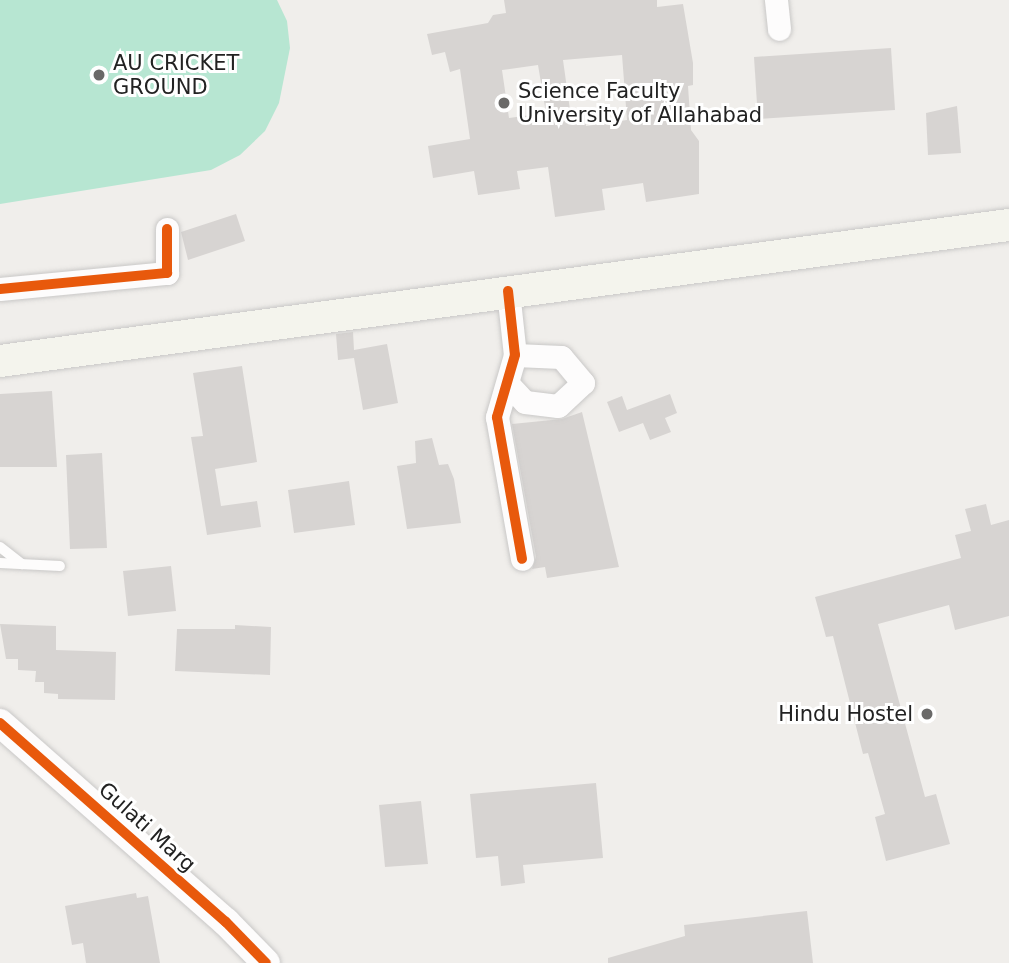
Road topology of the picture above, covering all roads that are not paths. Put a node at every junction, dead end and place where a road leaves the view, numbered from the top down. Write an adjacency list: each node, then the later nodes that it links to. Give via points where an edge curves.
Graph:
1 (776, 0): 2 (street)
2 (779, 29)
3 (1005, 227): 6 (main road)
4 (167, 229): 5 (street, via 167,272)
5 (0, 289)
6 (508, 291): 7 (street); 8 (main road)
7 (515, 355): 9 (street); 9 (street, via 561,357 583,383 558,406 525,402)
8 (0, 361)
9 (509, 385): 11 (street, via 497,417)
10 (0, 547): 13 (lane)
11 (522, 559)
12 (0, 563): 13 (lane)
13 (22, 564): 14 (lane)
14 (60, 566)
15 (0, 723): 16 (street, Gulati Marg, via 226,922)
16 (266, 963)

